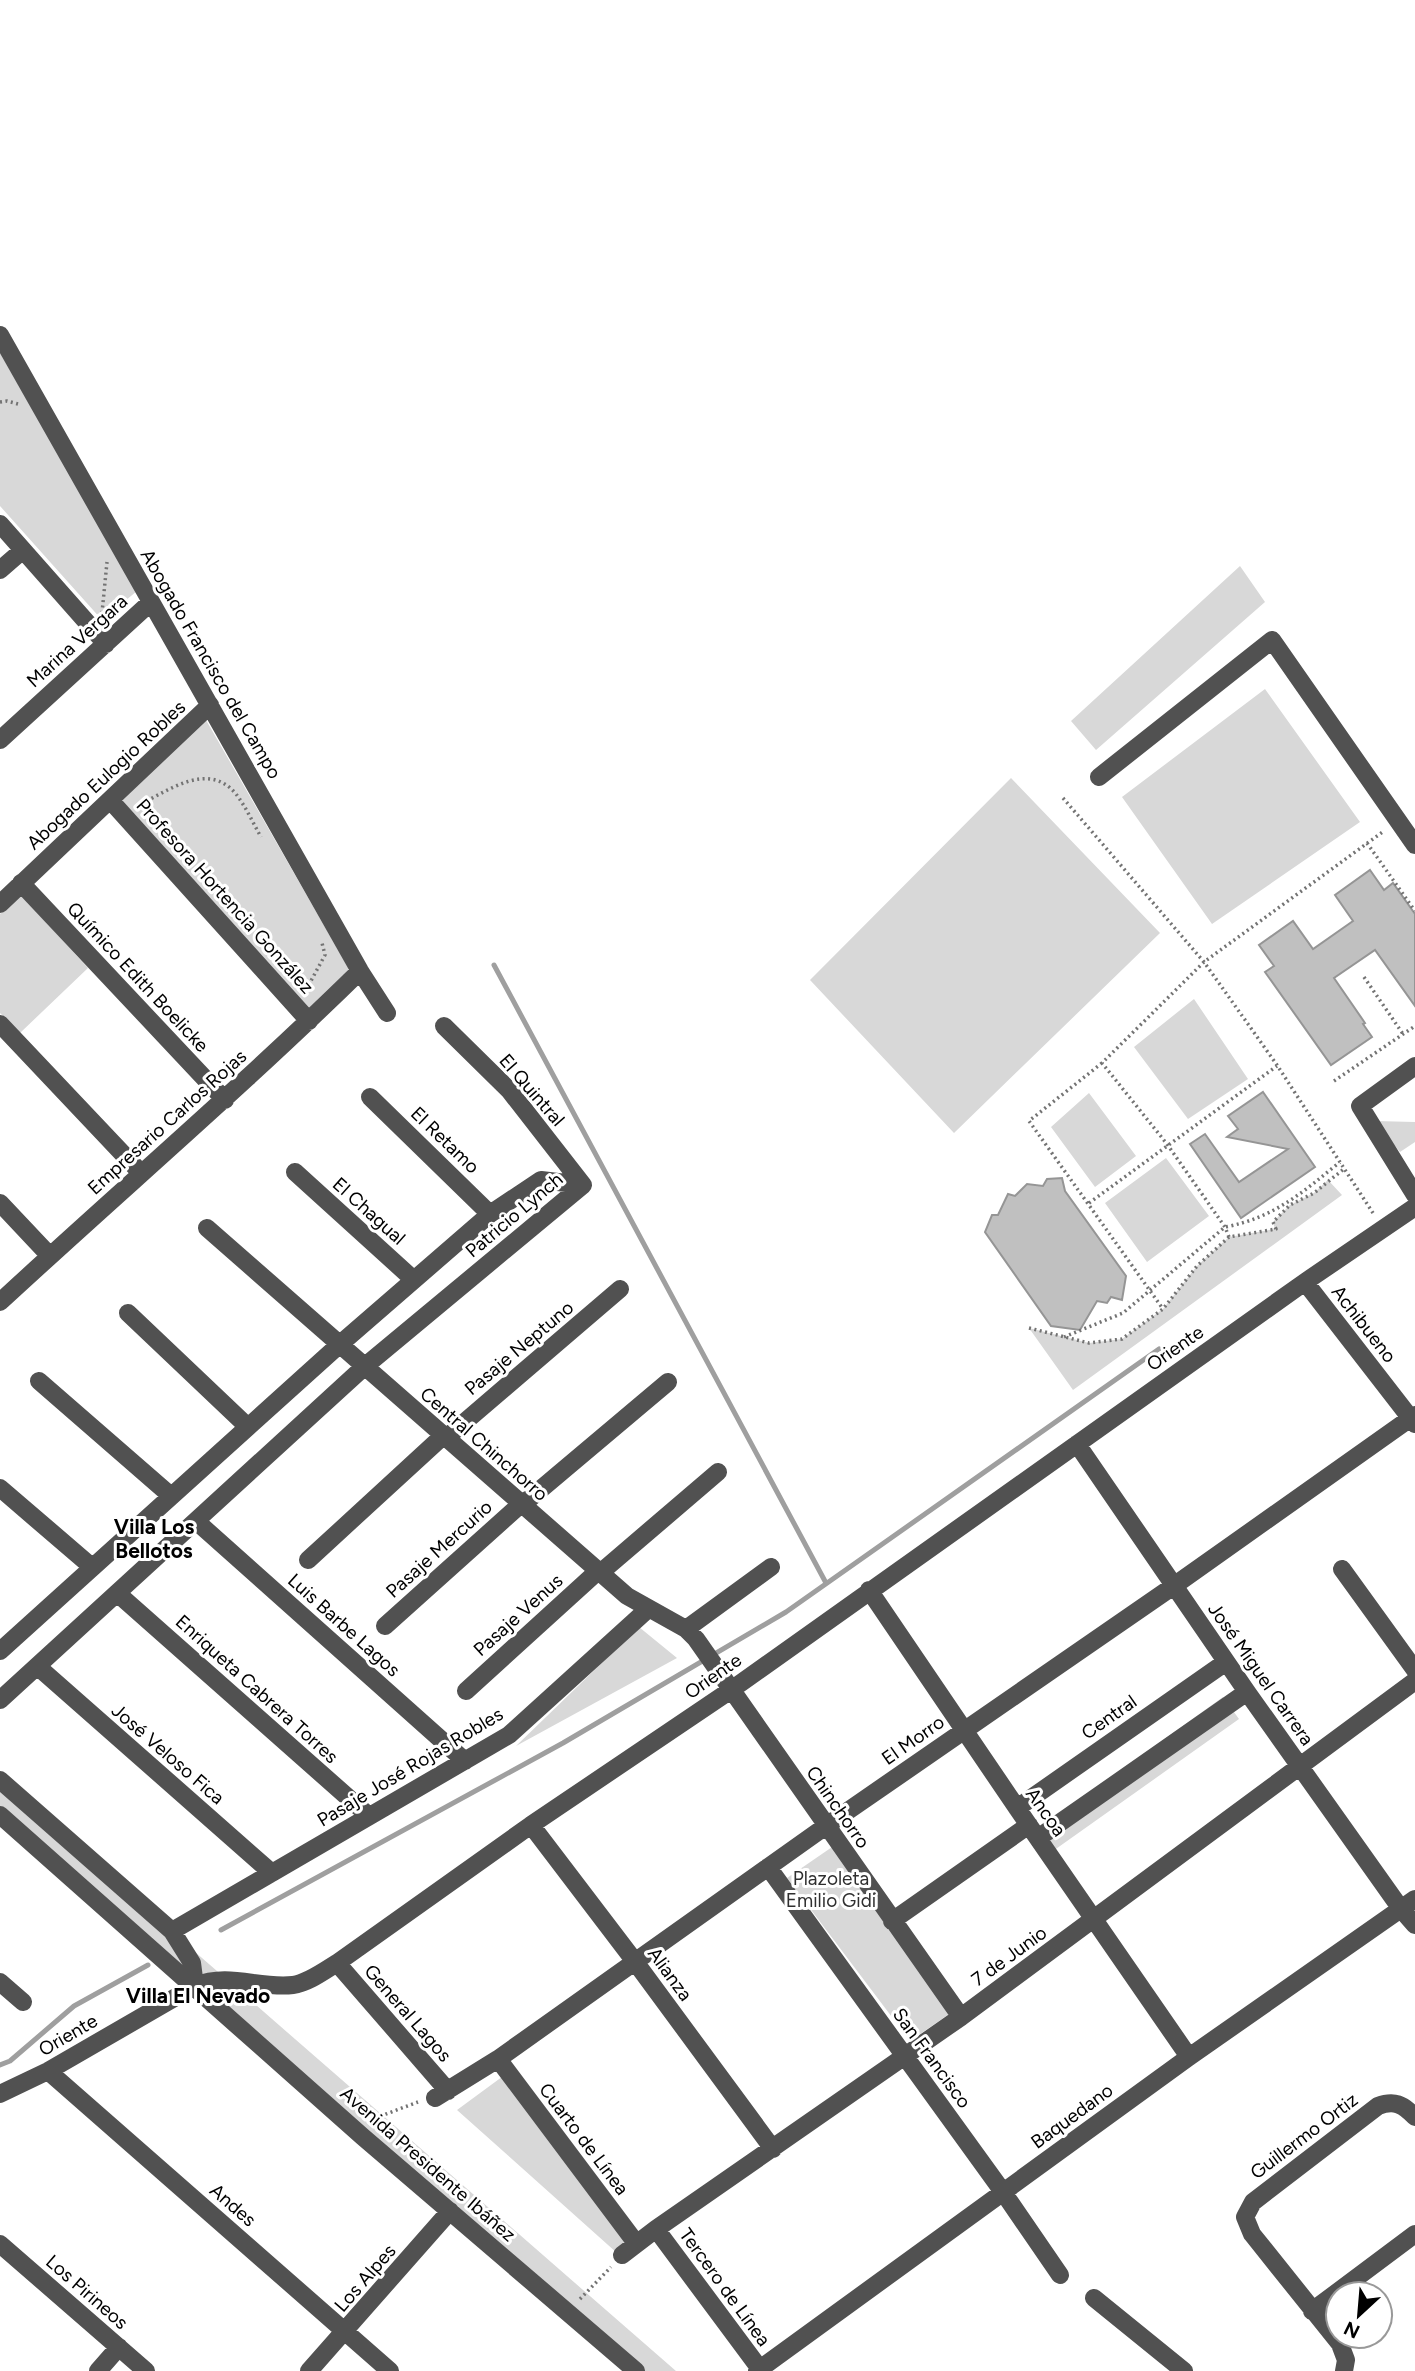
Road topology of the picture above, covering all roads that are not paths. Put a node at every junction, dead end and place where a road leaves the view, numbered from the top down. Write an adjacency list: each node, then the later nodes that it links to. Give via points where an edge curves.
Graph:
1 (0, 335): 5 (street, Abogado Francisco del Campo)
2 (0, 524): 3 (street)
3 (23, 550): 4 (street); 6 (street)
4 (0, 570)
5 (151, 602): 6 (street, Marina Vergara); 7 (street, Abogado Francisco del Campo)
6 (106, 644): 8 (street, Marina Vergara)
7 (210, 705): 10 (street, Abogado Eulogio Robles); 14 (street, Abogado Francisco del Campo)
8 (0, 740)
9 (1099, 777): 11 (street, via 1272,640)
10 (110, 800): 12 (street, Abogado Eulogio Robles); 16 (street, Profesora Hortencia González)
11 (1415, 845)
12 (22, 883): 13 (street, Abogado Eulogio Robles); 21 (street, Químico Edith Boelicke)
13 (0, 904)
14 (360, 971): 15 (street, Abogado Francisco del Campo); 16 (street, Empresario Carlos Rojas)
15 (387, 1013)
16 (303, 1014): 21 (street, Empresario Carlos Rojas)
17 (0, 1024): 22 (street)
18 (444, 1026): 24 (street, El Quintral, via 509,1090)
19 (1415, 1066): 25 (street, via 1360,1106)
20 (370, 1097): 28 (street, El Retamo)
21 (225, 1100): 22 (street, Empresario Carlos Rojas)
22 (141, 1172): 30 (street, Empresario Carlos Rojas)
23 (295, 1172): 31 (street, El Chagual)
24 (583, 1185): 28 (street, Patricio Lynch, via 541,1180); 37 (street, Patricio Lynch)
25 (1415, 1195)
26 (0, 1203): 30 (street)
27 (1415, 1207): 32 (street, Oriente)
28 (490, 1214): 31 (street, Patricio Lynch)
29 (207, 1228): 36 (street, Central Chinchorro)
30 (50, 1256): 34 (street, Empresario Carlos Rojas)
31 (414, 1280): 36 (street, Patricio Lynch)
32 (1305, 1282): 40 (street, Achibueno); 43 (street, Oriente)
33 (620, 1289): 42 (street, Pasaje Neptuno)
34 (0, 1302)
35 (128, 1313): 41 (street)
36 (339, 1345): 37 (street, Central Chinchorro); 41 (street, Patricio Lynch)
37 (364, 1367): 42 (street, Central Chinchorro); 48 (street, Patricio Lynch)
38 (39, 1381): 46 (street)
39 (668, 1382): 47 (street, Pasaje Mercurio)
40 (1414, 1419): 54 (street, El Morro)
41 (247, 1426): 46 (street, Patricio Lynch)
42 (444, 1437): 47 (street, Central Chinchorro); 49 (street, Pasaje Neptuno)
43 (1077, 1444): 54 (street, José Miguel Carrera); 55 (street, Oriente)
44 (718, 1472): 53 (street, Pasaje Venus)
45 (0, 1488): 50 (street)
46 (170, 1495): 50 (street, Patricio Lynch)
47 (521, 1504): 53 (street, Central Chinchorro); 58 (street, Pasaje Mercurio)
48 (196, 1521): 56 (street, Patricio Lynch); 70 (street, Luis Barbe Lagos)
49 (308, 1560)
50 (92, 1567): 60 (street, Patricio Lynch)
51 (771, 1567): 59 (street)
52 (1342, 1569): 63 (street)
53 (599, 1572): 57 (street, Central Chinchorro); 66 (street, Pasaje Venus)
54 (1175, 1585): 61 (street, José Miguel Carrera); 69 (street, El Morro)
55 (869, 1590): 65 (street, Oriente); 69 (street, Ancoa)
56 (117, 1593): 62 (street, Patricio Lynch); 75 (street, Enriqueta Cabrera Torres)
57 (648, 1609): 59 (street, Central Chinchorro); 70 (street, Pasaje José Rojas Robles, via 509,1735)
58 (385, 1626)
59 (691, 1634): 65 (street, Central Chinchorro)
60 (3, 1642)
61 (1226, 1662): 67 (street, José Miguel Carrera); 73 (street, Central)
62 (37, 1666): 68 (street, Patricio Lynch); 80 (street, José Veloso Fica)
63 (1415, 1670)
64 (1415, 1681): 71 (street, 7 de Junio)
65 (731, 1690): 76 (street, Oriente); 77 (street, Chinchorro)
66 (466, 1691)
67 (1247, 1692): 71 (street, José Miguel Carrera); 78 (street)
68 (0, 1700)
69 (966, 1729): 73 (street, Ancoa); 77 (street, El Morro)
70 (465, 1760): 75 (street, Pasaje José Rojas Robles)
71 (1300, 1768): 81 (street, José Miguel Carrera); 82 (street, 7 de Junio)
72 (0, 1780): 85 (street)
73 (1017, 1808): 78 (street, Ancoa)
74 (0, 1815): 89 (street, Avenida Presidente Ibáñez)
75 (369, 1816): 80 (street, Pasaje José Rojas Robles)
76 (531, 1825): 86 (street, Oriente); 87 (street, Alianza)
77 (826, 1826): 79 (street, El Morro); 83 (street, Chinchorro)
78 (1034, 1832): 82 (street, Ancoa); 83 (street)
79 (768, 1867): 87 (street, El Morro); 92 (street, San Francisco)
80 (272, 1873): 85 (street, Pasaje José Rojas Robles)
81 (1408, 1904): 84 (street, José Miguel Carrera); 93 (street, Baquedano)
82 (1094, 1920): 91 (street, 7 de Junio); 93 (street, Ancoa)
83 (892, 1921): 91 (street, Chinchorro)
84 (1415, 1925)
85 (172, 1931): 89 (street, via 192,1963)
86 (337, 1963): 89 (street, Oriente, via 295,1985 229,1979); 97 (street, General Lagos)
87 (636, 1963): 94 (street, El Morro); 99 (street, Alianza)
88 (0, 1982): 90 (street)
89 (195, 1986): 95 (street, Oriente); 101 (street, Avenida Presidente Ibáñez)
90 (23, 2002)
91 (961, 2017): 92 (street, 7 de Junio)
92 (905, 2056): 99 (street, 7 de Junio); 100 (street, San Francisco)
93 (1189, 2057): 100 (street, Baquedano)
94 (498, 2059): 97 (street, El Morro); 104 (street, Cuarto de Línea)
95 (48, 2071): 96 (street, Oriente); 110 (street, Andes)
96 (0, 2094)
97 (442, 2095)
98 (1415, 2117): 109 (street, Guillermo Ortiz, via 1398,2104 1378,2106 1253,2202 1245,2217 1252,2234)
99 (773, 2149): 102 (street, 7 de Junio)
100 (1003, 2192): 107 (street, San Francisco); 112 (street, Baquedano)
101 (450, 2211): 110 (street, Los Alpes); 117 (street, Avenida Presidente Ibáñez)
102 (656, 2229): 104 (street, 7 de Junio); 112 (street, Tercero de Línea)
103 (1415, 2234): 109 (street)
104 (636, 2243): 106 (street, 7 de Junio)
105 (0, 2244): 111 (street, Los Pirineos)
106 (622, 2255)
107 (1060, 2275)
108 (1094, 2298): 118 (street)
109 (1312, 2311): 119 (street, via 1340,2344 1346,2360)
110 (346, 2332): 115 (street, Los Alpes); 116 (street, Andes)
111 (119, 2347): 113 (street); 114 (street, Los Pirineos)
112 (759, 2370)
113 (98, 2371)
114 (146, 2371)
115 (309, 2371)
116 (390, 2371)
117 (636, 2371)
118 (1184, 2371)
119 (1344, 2371)

